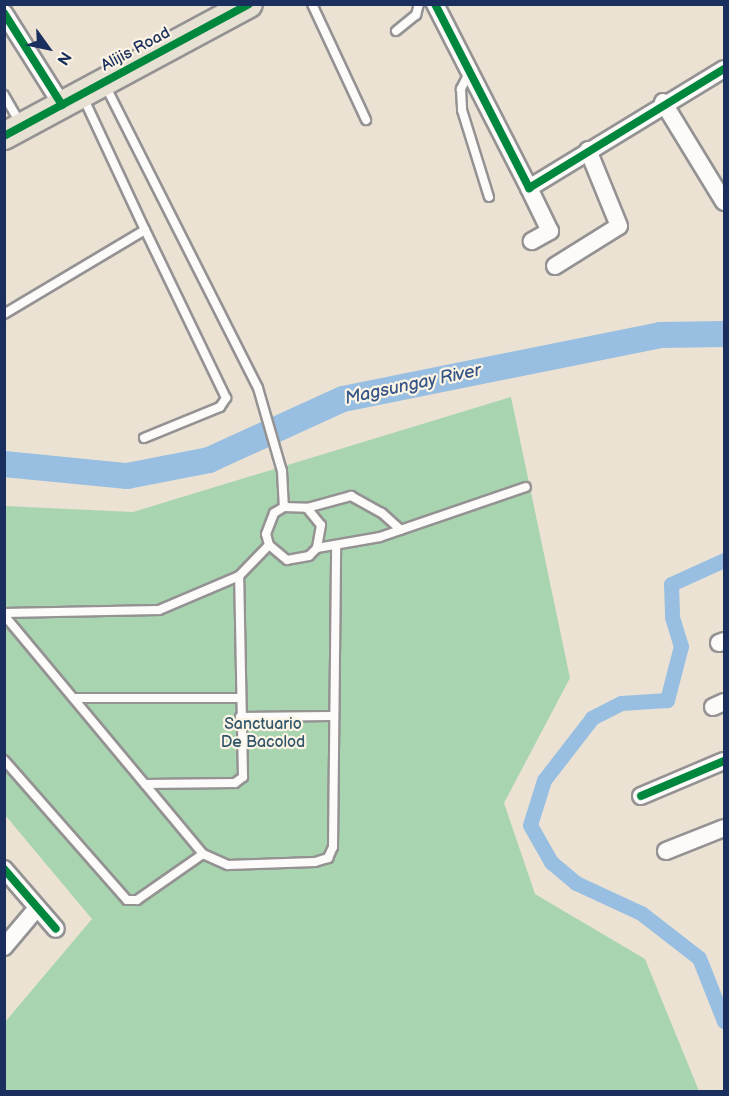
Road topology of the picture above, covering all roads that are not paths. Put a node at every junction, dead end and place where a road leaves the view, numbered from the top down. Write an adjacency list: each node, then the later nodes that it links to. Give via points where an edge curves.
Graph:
1 (249, 4): 9 (main road, Alijis Road)
2 (312, 4): 12 (lane)
3 (419, 4): 6 (lane, via 416,15)
4 (435, 4): 8 (street)
5 (4, 13): 9 (street)
6 (396, 31)
7 (724, 69): 11 (street)
8 (468, 75): 15 (street); 16 (lane, via 462,88 462,110)
9 (82, 94): 13 (main road, Alijis Road); 18 (lane); 24 (lane, via 266,408 282,471)
10 (4, 95): 13 (lane)
11 (663, 102): 14 (street); 17 (street)
12 (366, 120)
13 (14, 131)
14 (588, 150): 15 (street); 20 (street, via 619,226)
15 (529, 188): 19 (street, via 549,231)
16 (489, 197)
17 (724, 202)
18 (146, 230): 21 (lane); 22 (lane, via 225,398 220,407)
19 (532, 241)
20 (555, 266)
21 (5, 312)
22 (144, 438)
23 (526, 487): 26 (lane)
24 (284, 507): 25 (lane); 27 (lane, via 268,523)
25 (307, 508): 26 (lane, via 351,496); 28 (lane, via 321,525)
26 (401, 530): 29 (lane)
27 (269, 545): 28 (lane, via 277,554 298,560); 30 (lane)
28 (317, 548): 29 (lane)
29 (336, 548): 34 (lane)
30 (239, 576): 31 (lane, via 159,610); 33 (lane)
31 (4, 614): 32 (lane)
32 (74, 698): 33 (lane); 38 (lane)
33 (241, 698): 35 (lane)
34 (331, 716): 35 (lane); 42 (lane, via 333,847 328,858 228,865)
35 (240, 717): 38 (lane, via 240,782)
36 (4, 760): 42 (lane, via 127,900 137,900)
37 (724, 761): 39 (street)
38 (146, 784): 42 (lane)
39 (641, 795)
40 (724, 828): 41 (street)
41 (666, 851)
42 (203, 854)
43 (4, 869): 44 (street)
44 (37, 908): 45 (street); 46 (street)
45 (56, 929)
46 (4, 947)

